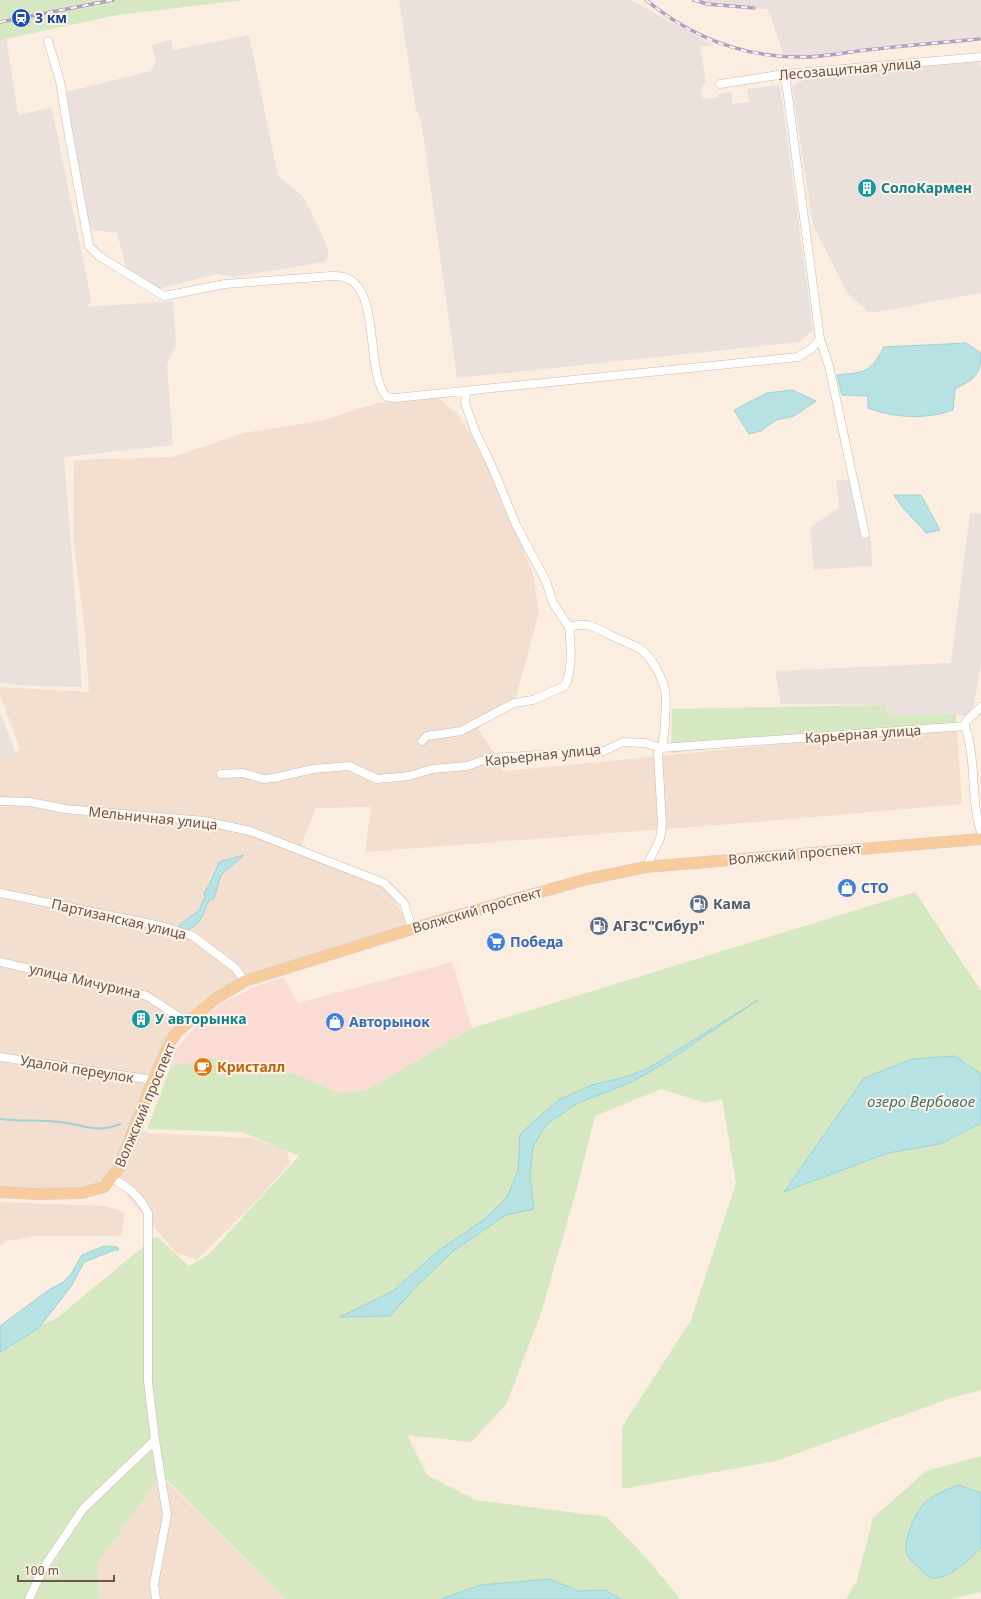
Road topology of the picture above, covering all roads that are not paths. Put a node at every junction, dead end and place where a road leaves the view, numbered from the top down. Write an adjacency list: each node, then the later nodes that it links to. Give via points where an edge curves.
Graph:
1 (48, 41): 6 (street, via 60,81 89,246 99,256 164,296 226,284 345,277 354,284 367,307 379,386 387,397)
2 (981, 58): 3 (street, Лесозащитная улица)
3 (786, 74): 4 (street, Лесозащитная улица); 5 (street)
4 (720, 84)
5 (820, 339): 6 (street, via 811,349 798,357); 7 (street)
6 (466, 393): 8 (street, via 466,408 475,432 516,525 546,581 554,603)
7 (865, 534)
8 (569, 627): 11 (street, via 572,648 569,678 565,686 533,700 514,703 461,731 428,736); 12 (street, via 580,623 595,627 638,647 646,654 656,669 664,690 666,705)
9 (981, 707): 10 (street, via 966,721)
10 (965, 726): 12 (street, Карьерная улица); 15 (street, via 973,763 974,797)
11 (422, 741)
12 (661, 748): 13 (street, Карьерная улица, via 645,743 623,742 604,751 490,758 467,766 432,769 409,776 377,779 349,766 313,768 263,779 243,773); 17 (street, via 658,753 662,824 660,839)
13 (221, 774)
14 (0, 801): 19 (street, Мельничная улица, via 204,821 250,831 384,883 404,903)
15 (981, 832)
16 (981, 839): 17 (main road, Волжский проспект)
17 (646, 867): 19 (main road, Волжский проспект, via 587,879)
18 (0, 893): 21 (street, Партизанская улица, via 161,926 193,936 235,968)
19 (412, 929): 21 (main road, Волжский проспект)
20 (0, 962): 22 (street, улица Мичурина, via 147,996)
21 (245, 981): 22 (main road, Волжский проспект, via 215,999)
22 (187, 1022): 24 (main road, Волжский проспект, via 170,1042)
23 (0, 1057): 24 (street, Удалой переулок)
24 (153, 1080): 25 (main road, Волжский проспект, via 126,1153)
25 (112, 1178): 26 (main road, Волжский проспект, via 104,1187 82,1193); 27 (street, via 133,1191 148,1213 148,1381)
26 (0, 1192)
27 (155, 1440): 28 (street, via 82,1509 44,1567); 29 (street, via 167,1515 154,1584)
28 (29, 1599)
29 (156, 1599)

